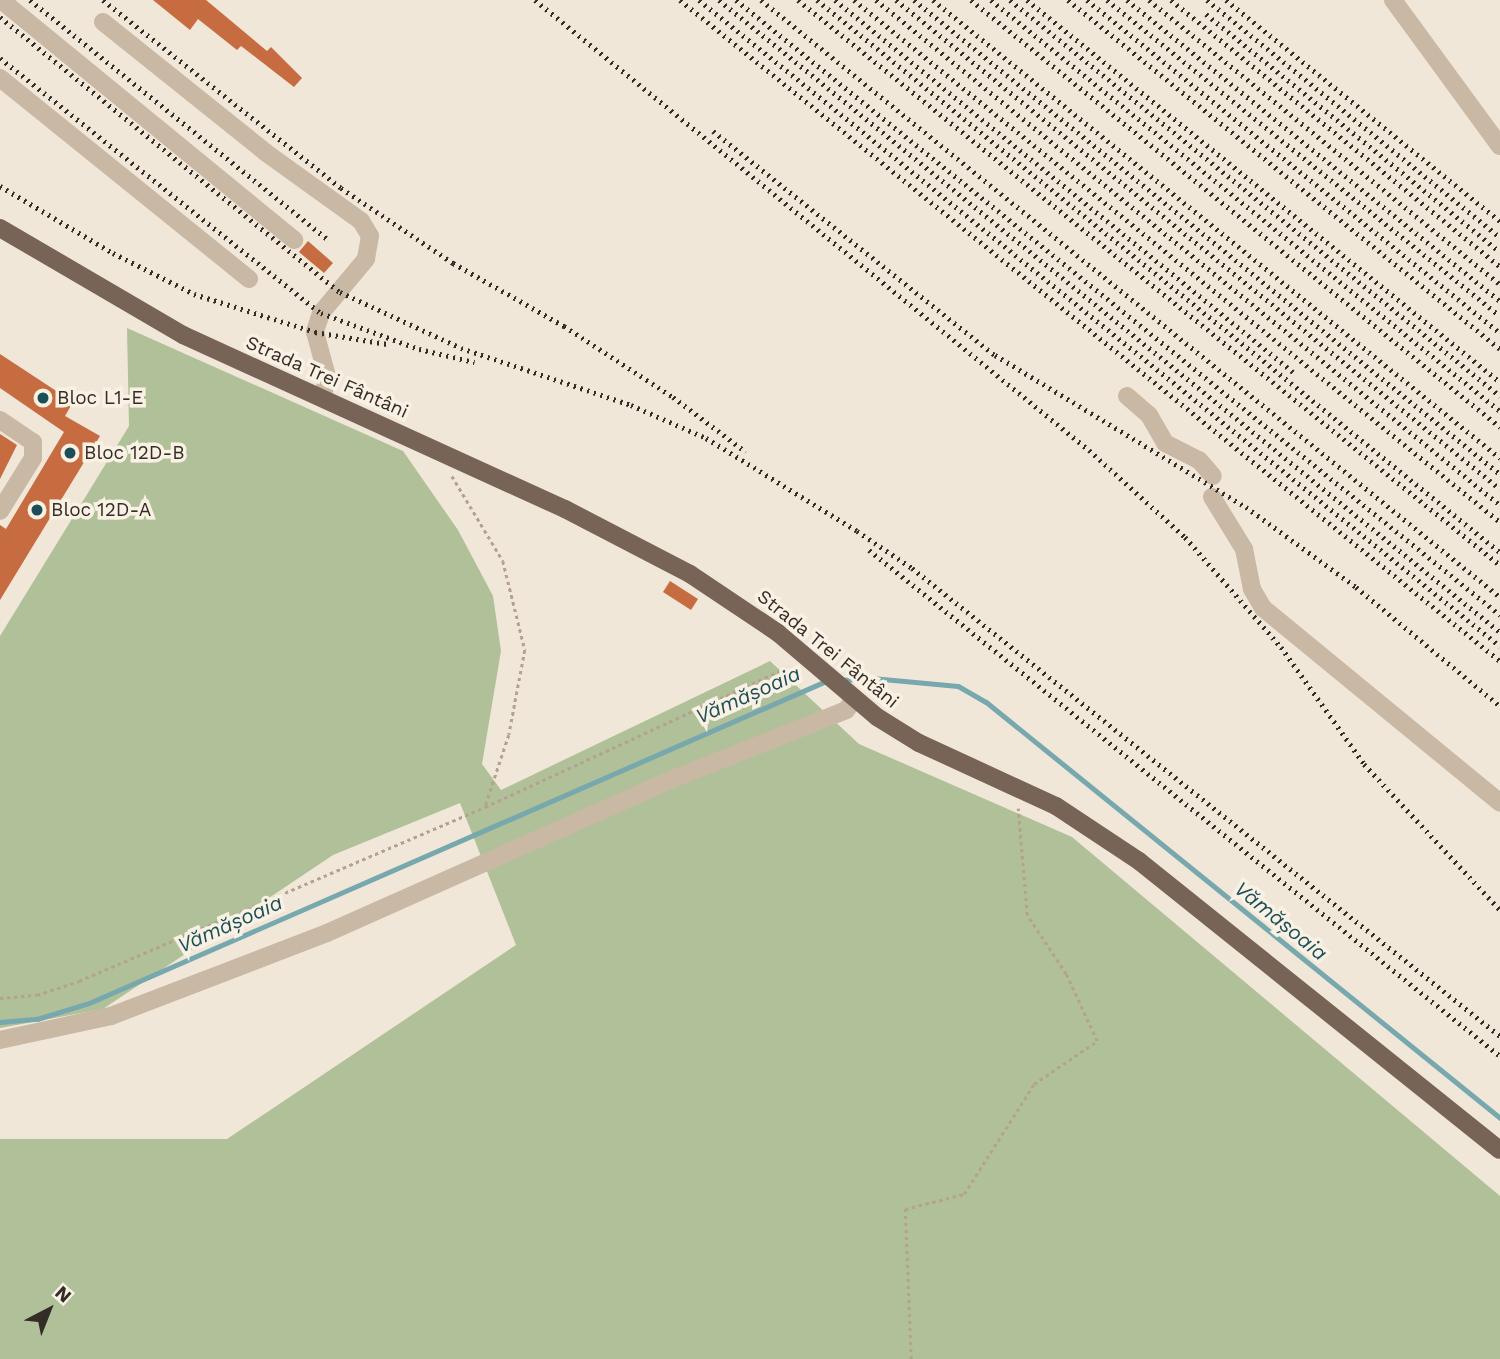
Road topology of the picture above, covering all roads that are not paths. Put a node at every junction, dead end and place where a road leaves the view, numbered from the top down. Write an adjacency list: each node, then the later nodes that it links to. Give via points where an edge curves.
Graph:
1 (1, 0): 7 (street)
2 (1393, 0): 5 (street)
3 (103, 22): 10 (street, via 265,152 360,221 370,236 366,259 321,313 315,332 328,380)
4 (0, 78): 8 (street)
5 (1500, 146)
6 (0, 228): 10 (main road, Strada Trei Fântâni, via 183,335)
7 (294, 240)
8 (249, 279)
9 (1127, 396): 12 (street, via 1149,415 1165,443 1199,460)
10 (321, 397): 15 (main road, Strada Trei Fântâni, via 650,551 746,609)
11 (0, 420): 14 (street, via 33,442 33,458)
12 (1213, 477)
13 (1212, 498): 16 (street, via 1244,549 1252,589 1263,608)
14 (0, 511)
15 (852, 696): 17 (street, via 846,710 678,777 327,933 111,1016); 18 (main road, Strada Trei Fântâni, via 919,743 1024,789 1139,861)
16 (1500, 803)
17 (0, 1040)
18 (1500, 1150)

